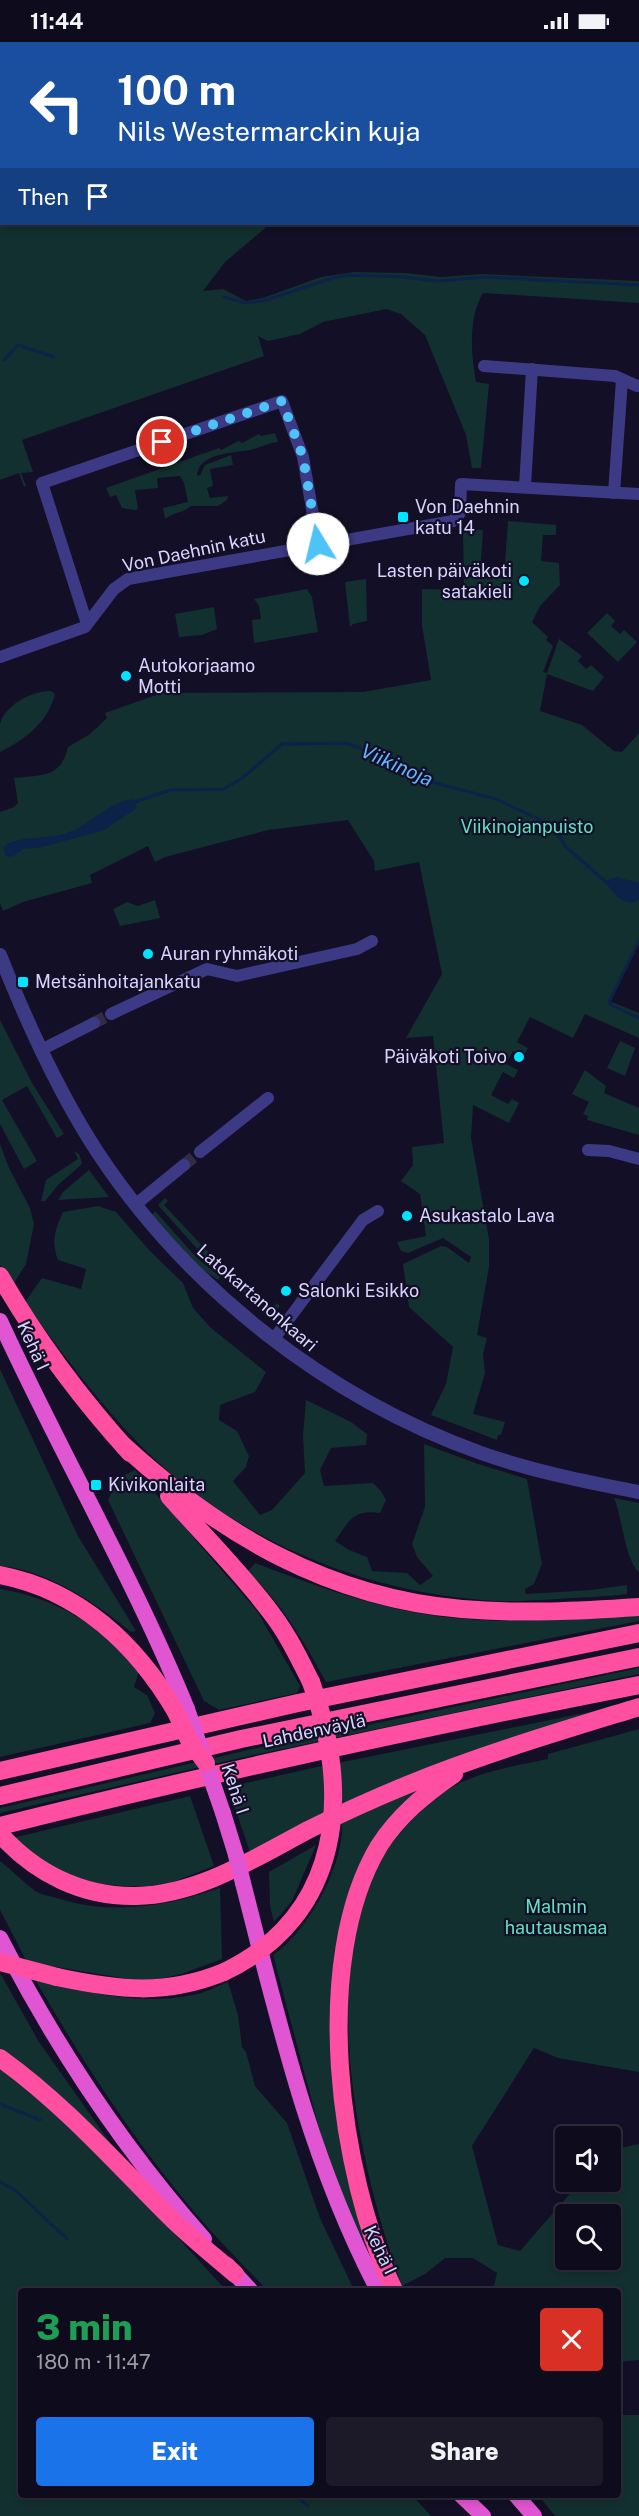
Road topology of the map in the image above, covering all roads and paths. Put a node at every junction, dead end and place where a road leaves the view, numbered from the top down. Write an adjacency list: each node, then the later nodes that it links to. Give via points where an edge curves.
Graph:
1 (484, 366): 2 (street)
2 (532, 369): 3 (street, via 615,376); 5 (street)
3 (622, 380): 4 (street); 6 (street)
4 (637, 386)
5 (525, 486): 6 (street, Von Daehnin katu); 8 (street, Von Daehnin katu, via 461,484 460,513 453,521)
6 (614, 493): 7 (street, Von Daehnin katu)
7 (639, 494)
8 (318, 544): 9 (street, Von Daehnin katu, via 128,579 114,589); 9 (street, via 303,457 282,401 42,483)
9 (87, 624): 10 (street, Von Daehnin katu)
10 (0, 657)
11 (372, 941): 13 (street, via 357,949 237,976 207,969)
12 (0, 955): 15 (street, Latokartanonkaari)
13 (111, 1014)
14 (94, 1023): 15 (street)
15 (41, 1050): 21 (street, Latokartanonkaari, via 98,1153)
16 (268, 1098): 18 (street)
17 (588, 1150): 19 (street)
18 (200, 1152)
19 (639, 1159)
20 (184, 1165): 21 (street)
21 (135, 1205): 25 (street, Latokartanonkaari, via 194,1270)
22 (378, 1211): 25 (street, via 363,1220)
23 (0, 1276): 26 (highway, via 68,1379)
24 (0, 1321): 34 (highway, Kehä I, via 151,1627)
25 (273, 1340): 27 (street, Latokartanonkaari, via 359,1396 453,1443 562,1477)
26 (124, 1446): 29 (highway, via 175,1491 224,1526 281,1558 355,1588 460,1609 547,1612); 42 (highway, bridge, via 256,1593 293,1646 311,1682 333,1766 333,1823 326,1855 313,1886 288,1923 256,1954 224,1972 186,1984 147,1989 111,1987)
27 (639, 1492)
28 (0, 1575): 34 (highway, via 54,1592 106,1626 146,1666)
29 (639, 1607)
30 (639, 1633): 37 (highway, via 309,1701)
31 (639, 1656): 38 (highway, Lahdenväylä, via 241,1738)
32 (639, 1685): 39 (highway, Lahdenväylä, via 236,1769)
33 (639, 1707): 35 (highway)
34 (182, 1711): 36 (highway, bridge, via 189,1740)
35 (512, 1745): 40 (highway, via 357,1807 225,1873 183,1888 136,1896 96,1892 62,1882 28,1861); 47 (highway, via 454,1773 403,1815 373,1857 349,1929 339,2010 345,2114 370,2229)
36 (206, 1763): 46 (highway, Kehä I, bridge, via 236,1855 283,2041 314,2144)
37 (0, 1771)
38 (0, 1796)
39 (0, 1826)
40 (0, 1834)
41 (0, 1938): 44 (highway, via 54,2035 128,2147)
42 (0, 1962)
43 (0, 2058): 44 (highway, via 74,2118 171,2219)
44 (235, 2274): 45 (highway)
45 (248, 2288)
46 (377, 2288)
47 (393, 2288)
48 (464, 2498): 50 (highway)
49 (518, 2498): 51 (highway)
50 (483, 2516)
51 (534, 2516)

